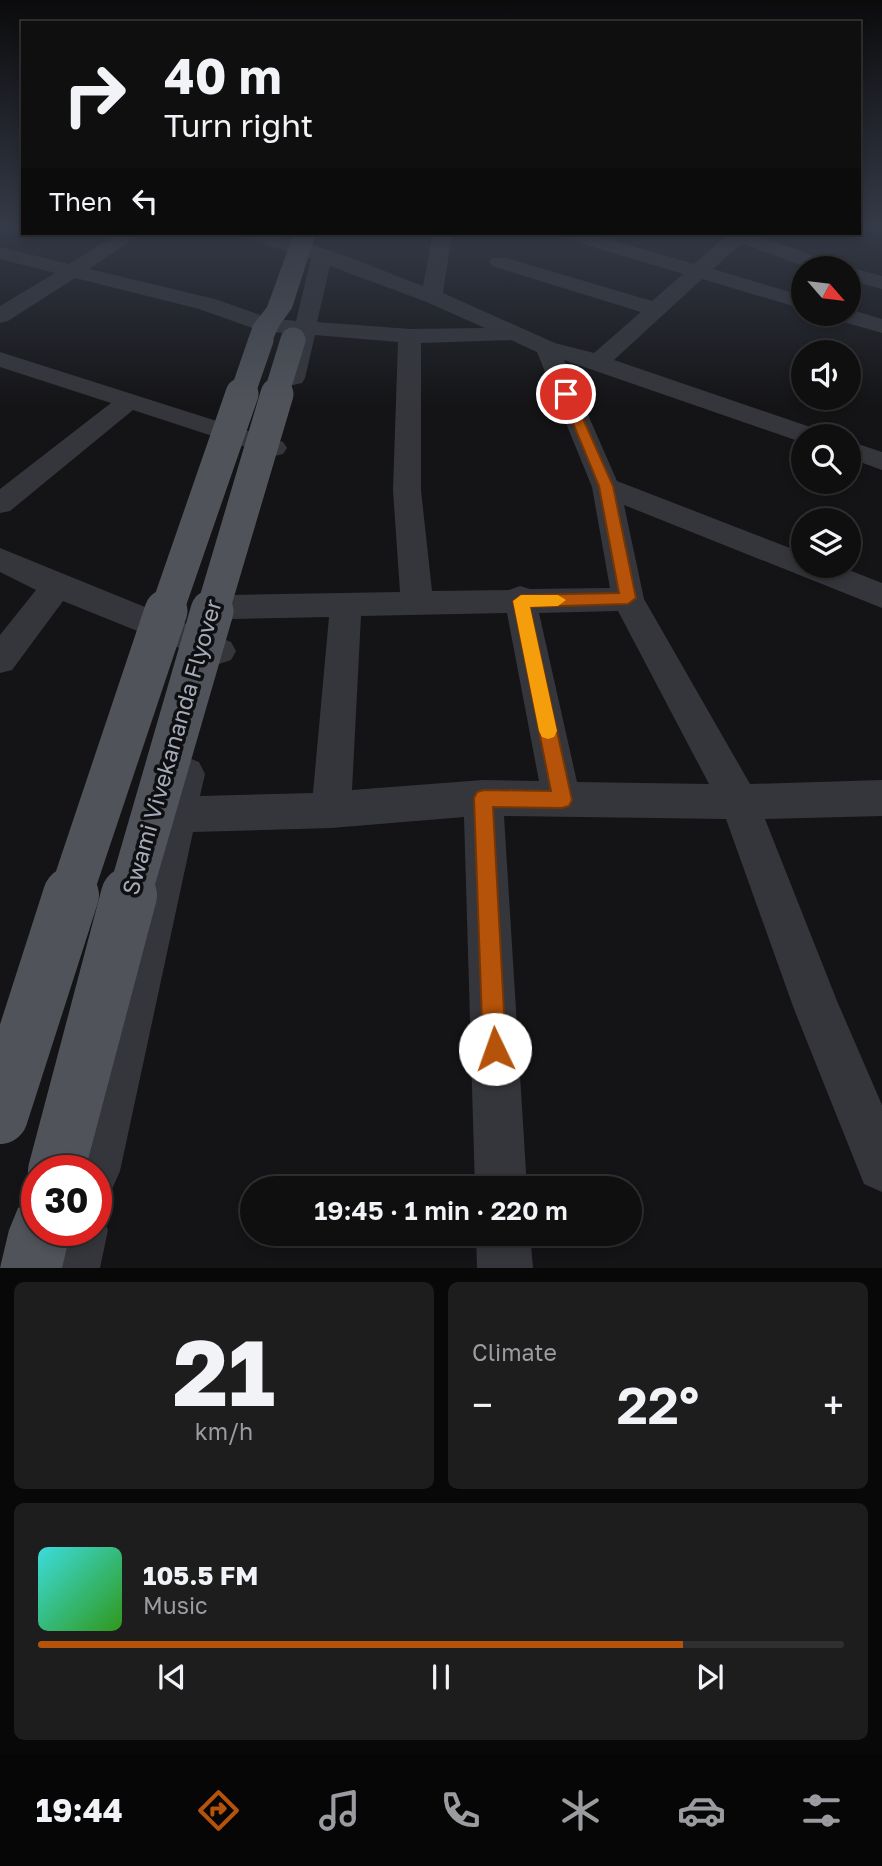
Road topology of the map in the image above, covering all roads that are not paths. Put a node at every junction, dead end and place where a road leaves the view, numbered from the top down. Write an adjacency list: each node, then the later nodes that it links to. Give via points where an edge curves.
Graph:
1 (45, 287): 12 (street)
2 (141, 287): 15 (street)
3 (296, 287): 15 (street)
4 (411, 287): 9 (street)
5 (434, 287): 9 (street)
6 (583, 287): 11 (street)
7 (680, 287): 11 (street)
8 (749, 287): 10 (street)
9 (432, 296): 16 (street)
10 (791, 299)
11 (655, 309): 20 (street)
12 (0, 316)
13 (861, 320): 14 (street)
14 (882, 326)
15 (284, 328): 17 (street); 23 (street); 46 (main road, Swami Vivekananda Flyover, bridge, via 115,758); 47 (main road, Swami Vivekananda Flyover, bridge)
16 (517, 335): 17 (street); 18 (street)
17 (410, 336): 35 (street, via 407,490)
18 (547, 348): 20 (street); 26 (street)
19 (0, 359): 21 (street)
20 (598, 362): 22 (street)
21 (129, 401): 23 (street); 27 (street)
22 (791, 429)
23 (274, 448): 37 (street)
24 (861, 453): 25 (street)
25 (882, 461)
26 (606, 486): 29 (street); 33 (street)
27 (0, 504)
28 (0, 559): 31 (street)
29 (791, 560)
30 (835, 578): 32 (street)
31 (57, 586): 38 (street); 39 (street)
32 (880, 597)
33 (628, 598): 34 (street); 43 (street)
34 (520, 599): 35 (street); 42 (street)
35 (417, 603): 36 (street)
36 (346, 604): 37 (street); 44 (street)
37 (231, 607): 38 (street)
38 (219, 651): 45 (street)
39 (0, 660)
40 (484, 798): 42 (street); 44 (street); 50 (street)
41 (882, 799): 43 (street)
42 (562, 800): 43 (street)
43 (738, 802): 49 (street)
44 (331, 810): 45 (street)
45 (175, 815): 48 (street)
46 (0, 1116)
47 (60, 1155)
48 (98, 1155)
49 (882, 1166)
50 (500, 1176)
51 (36, 1246): 54 (main road)
52 (77, 1246): 55 (street)
53 (504, 1246): 56 (street)
54 (30, 1268)
55 (72, 1268)
56 (505, 1268)

